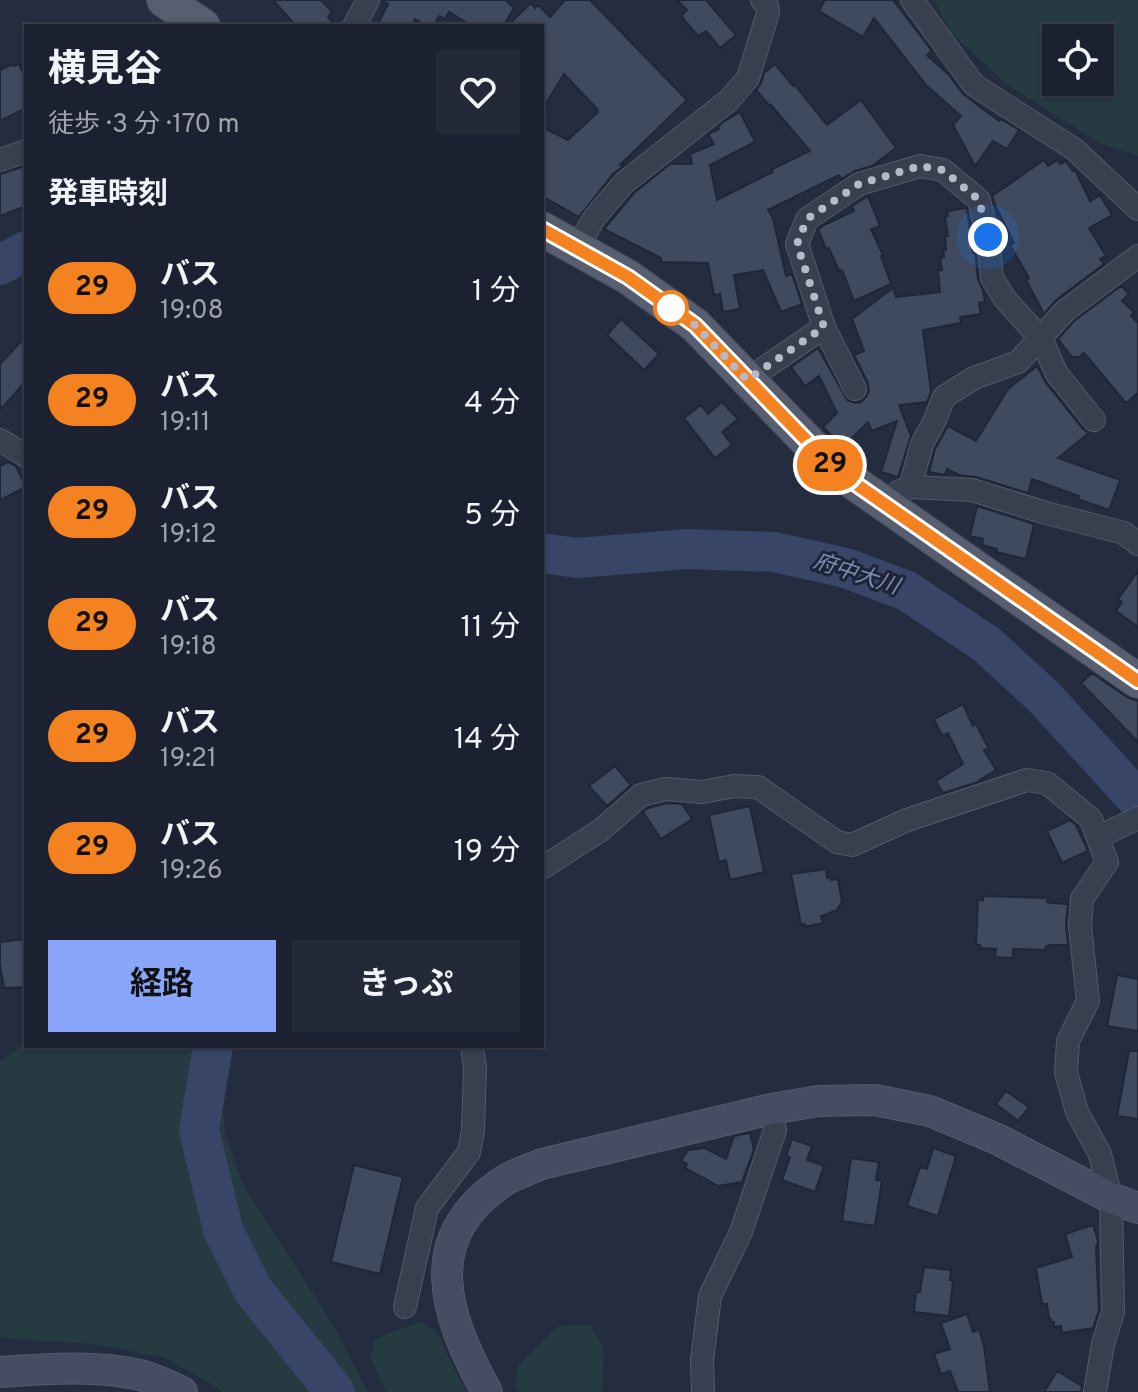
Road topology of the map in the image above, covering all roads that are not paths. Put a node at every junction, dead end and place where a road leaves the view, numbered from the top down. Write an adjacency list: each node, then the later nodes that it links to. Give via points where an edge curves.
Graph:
1 (164, 0): 5 (main road)
2 (368, 0): 6 (street)
3 (762, 0): 11 (street, via 768,13 748,78 729,100 624,183)
4 (912, 0): 9 (street, via 974,85 1074,149)
5 (200, 24)
6 (355, 24)
7 (24, 152): 8 (street)
8 (0, 160)
9 (1138, 209)
10 (544, 230): 11 (main road)
11 (577, 248): 15 (main road, via 695,325)
12 (1138, 256): 14 (street, via 1065,311)
13 (824, 327): 14 (street, via 797,244 807,219 859,184 920,166 943,170 979,200 992,278); 15 (street); 16 (street)
14 (1041, 339): 17 (street, via 1057,374); 20 (street, via 1018,362 974,378 944,397)
15 (747, 380): 21 (main road, via 833,468)
16 (855, 389)
17 (1094, 420)
18 (0, 440): 19 (street)
19 (24, 455)
20 (910, 487): 21 (street); 22 (street, via 972,490 1124,533)
21 (879, 500): 23 (main road)
22 (1138, 544)
23 (1138, 681)
24 (1138, 818): 25 (street)
25 (1103, 835): 26 (street, via 1047,783 1027,780 907,820 852,845 837,842 758,787 666,789 641,795 601,830); 29 (street, via 1107,862 1082,899 1088,1001 1068,1041 1066,1072 1077,1112)
26 (544, 867)
27 (472, 1048): 30 (street, via 469,1152 427,1208)
28 (771, 1109): 29 (street, via 875,1100 930,1111); 31 (street, via 542,1164 484,1196); 36 (street, via 775,1130 741,1232 710,1296)
29 (1124, 1203): 37 (street, via 1113,1312)
30 (424, 1228): 31 (street); 32 (street)
31 (454, 1236): 35 (street, via 447,1262 448,1294 455,1327)
32 (405, 1307)
33 (0, 1372): 34 (street, via 104,1370 141,1375)
34 (182, 1392)
35 (487, 1392)
36 (703, 1392)
37 (1095, 1392)

